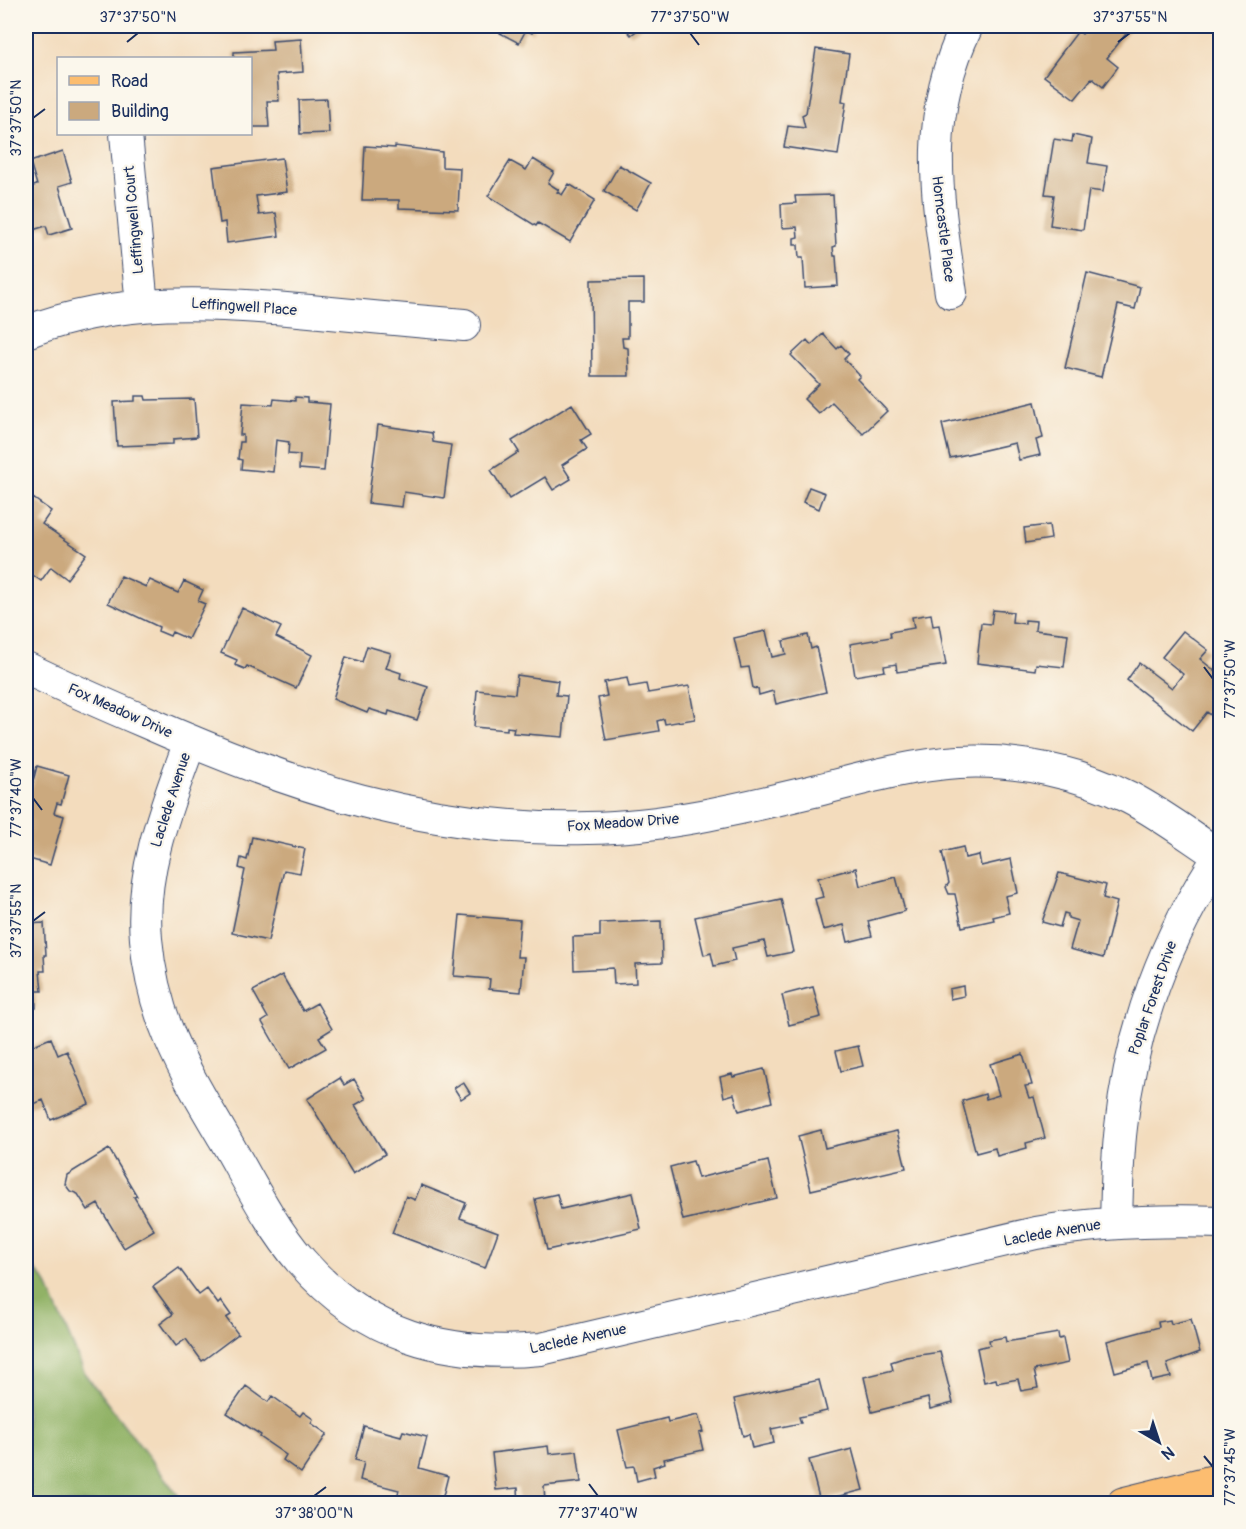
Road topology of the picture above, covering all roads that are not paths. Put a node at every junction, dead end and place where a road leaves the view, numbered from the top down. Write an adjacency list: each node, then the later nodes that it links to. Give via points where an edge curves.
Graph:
1 (966, 26): 3 (street, Horncastle Place, via 942,90 935,160)
2 (126, 135): 4 (street, Leffingwell Court)
3 (951, 293)
4 (142, 306): 5 (street, Leffingwell Place, via 177,302 249,306); 6 (street, Leffingwell Place, via 108,309)
5 (464, 325)
6 (26, 332)
7 (26, 668): 8 (street, Fox Meadow Drive)
8 (190, 742): 9 (street, Fox Meadow Drive, via 321,791 399,812 483,824 563,828 681,820 936,764 1020,765 1075,777 1130,798); 11 (street, Laclede Avenue, via 162,817 147,888 146,937 159,1013 178,1059 300,1260 339,1298 392,1330 475,1352 541,1349 1036,1233)
9 (1220, 856): 11 (street, Poplar Forest Drive, via 1176,933 1137,1038 1121,1128)
10 (1221, 1222): 11 (street, Laclede Avenue)
11 (1116, 1223)
12 (1221, 1480): 13 (main road)
13 (1123, 1503)

